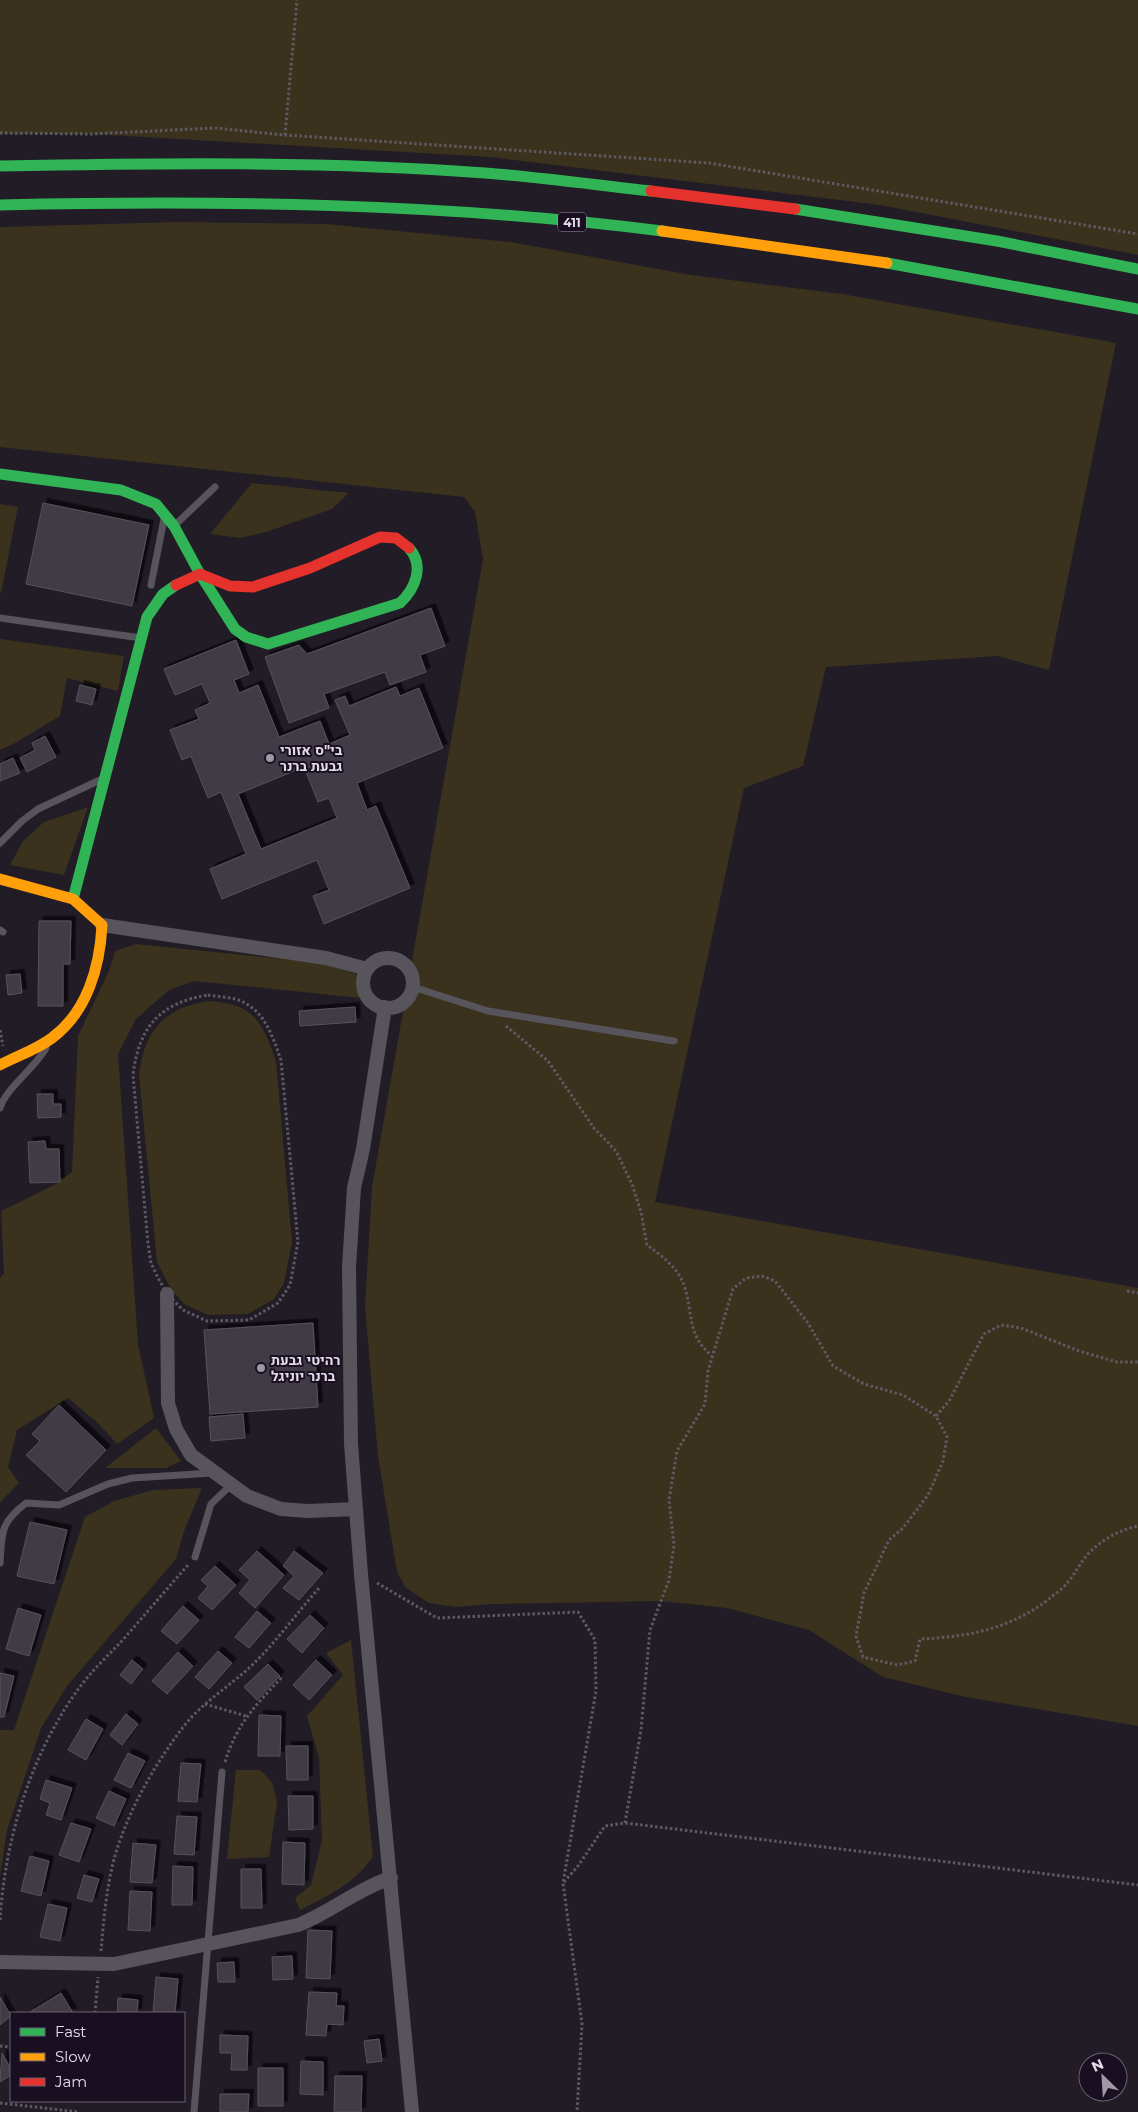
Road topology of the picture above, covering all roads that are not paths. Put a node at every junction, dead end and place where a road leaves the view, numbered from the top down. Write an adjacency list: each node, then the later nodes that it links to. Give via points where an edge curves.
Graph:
1 (0, 166): 3 (main road, via 242,165 485,173 826,213 979,237)
2 (0, 205): 4 (main road, 411, via 242,204 482,212 820,252 972,276)
3 (1138, 269)
4 (1138, 309)
5 (0, 474): 7 (main road, via 121,490 156,504)
6 (215, 487): 8 (lane)
7 (165, 514): 8 (main road); 10 (lane)
8 (174, 526): 9 (main road)
9 (200, 574): 9 (main road, via 235,629 246,638 268,644 400,603 410,595 417,580 418,563 410,549 396,538 380,537 265,584 240,588 221,584); 12 (main road, via 170,586 156,600 147,617)
10 (151, 585)
11 (0, 618): 12 (lane)
12 (142, 638): 13 (main road)
13 (105, 778): 14 (lane, via 38,809); 16 (main road)
14 (0, 843)
15 (0, 879): 16 (main road)
16 (73, 899): 17 (main road)
17 (102, 925): 18 (street, via 326,958); 21 (main road, via 97,968 77,1010)
18 (367, 969): 19 (street, via 380,959 396,959 409,968); 20 (street, via 366,993 370,1000)
19 (412, 987): 20 (street, via 401,1004); 22 (lane, via 488,1012)
20 (385, 1007): 28 (street, via 354,1188 349,1267 351,1444)
21 (52, 1038): 23 (main road); 24 (lane, via 38,1062)
22 (674, 1041)
23 (0, 1065)
24 (0, 1108)
25 (167, 1294): 26 (street, via 168,1403 176,1429 191,1455)
26 (215, 1473): 27 (street); 30 (lane, via 132,1478 108,1484 59,1505 26,1503 10,1514 2,1529)
27 (231, 1484): 28 (street, via 247,1496 281,1509); 29 (lane, via 211,1504)
28 (356, 1509): 32 (street)
29 (195, 1557)
30 (0, 1563)
31 (222, 1772): 33 (lane)
32 (391, 1878): 33 (street, via 368,1886 320,1916 298,1925); 36 (street)
33 (208, 1942): 34 (street, via 114,1964); 35 (lane)
34 (0, 1962)
35 (194, 2112)
36 (412, 2112)

